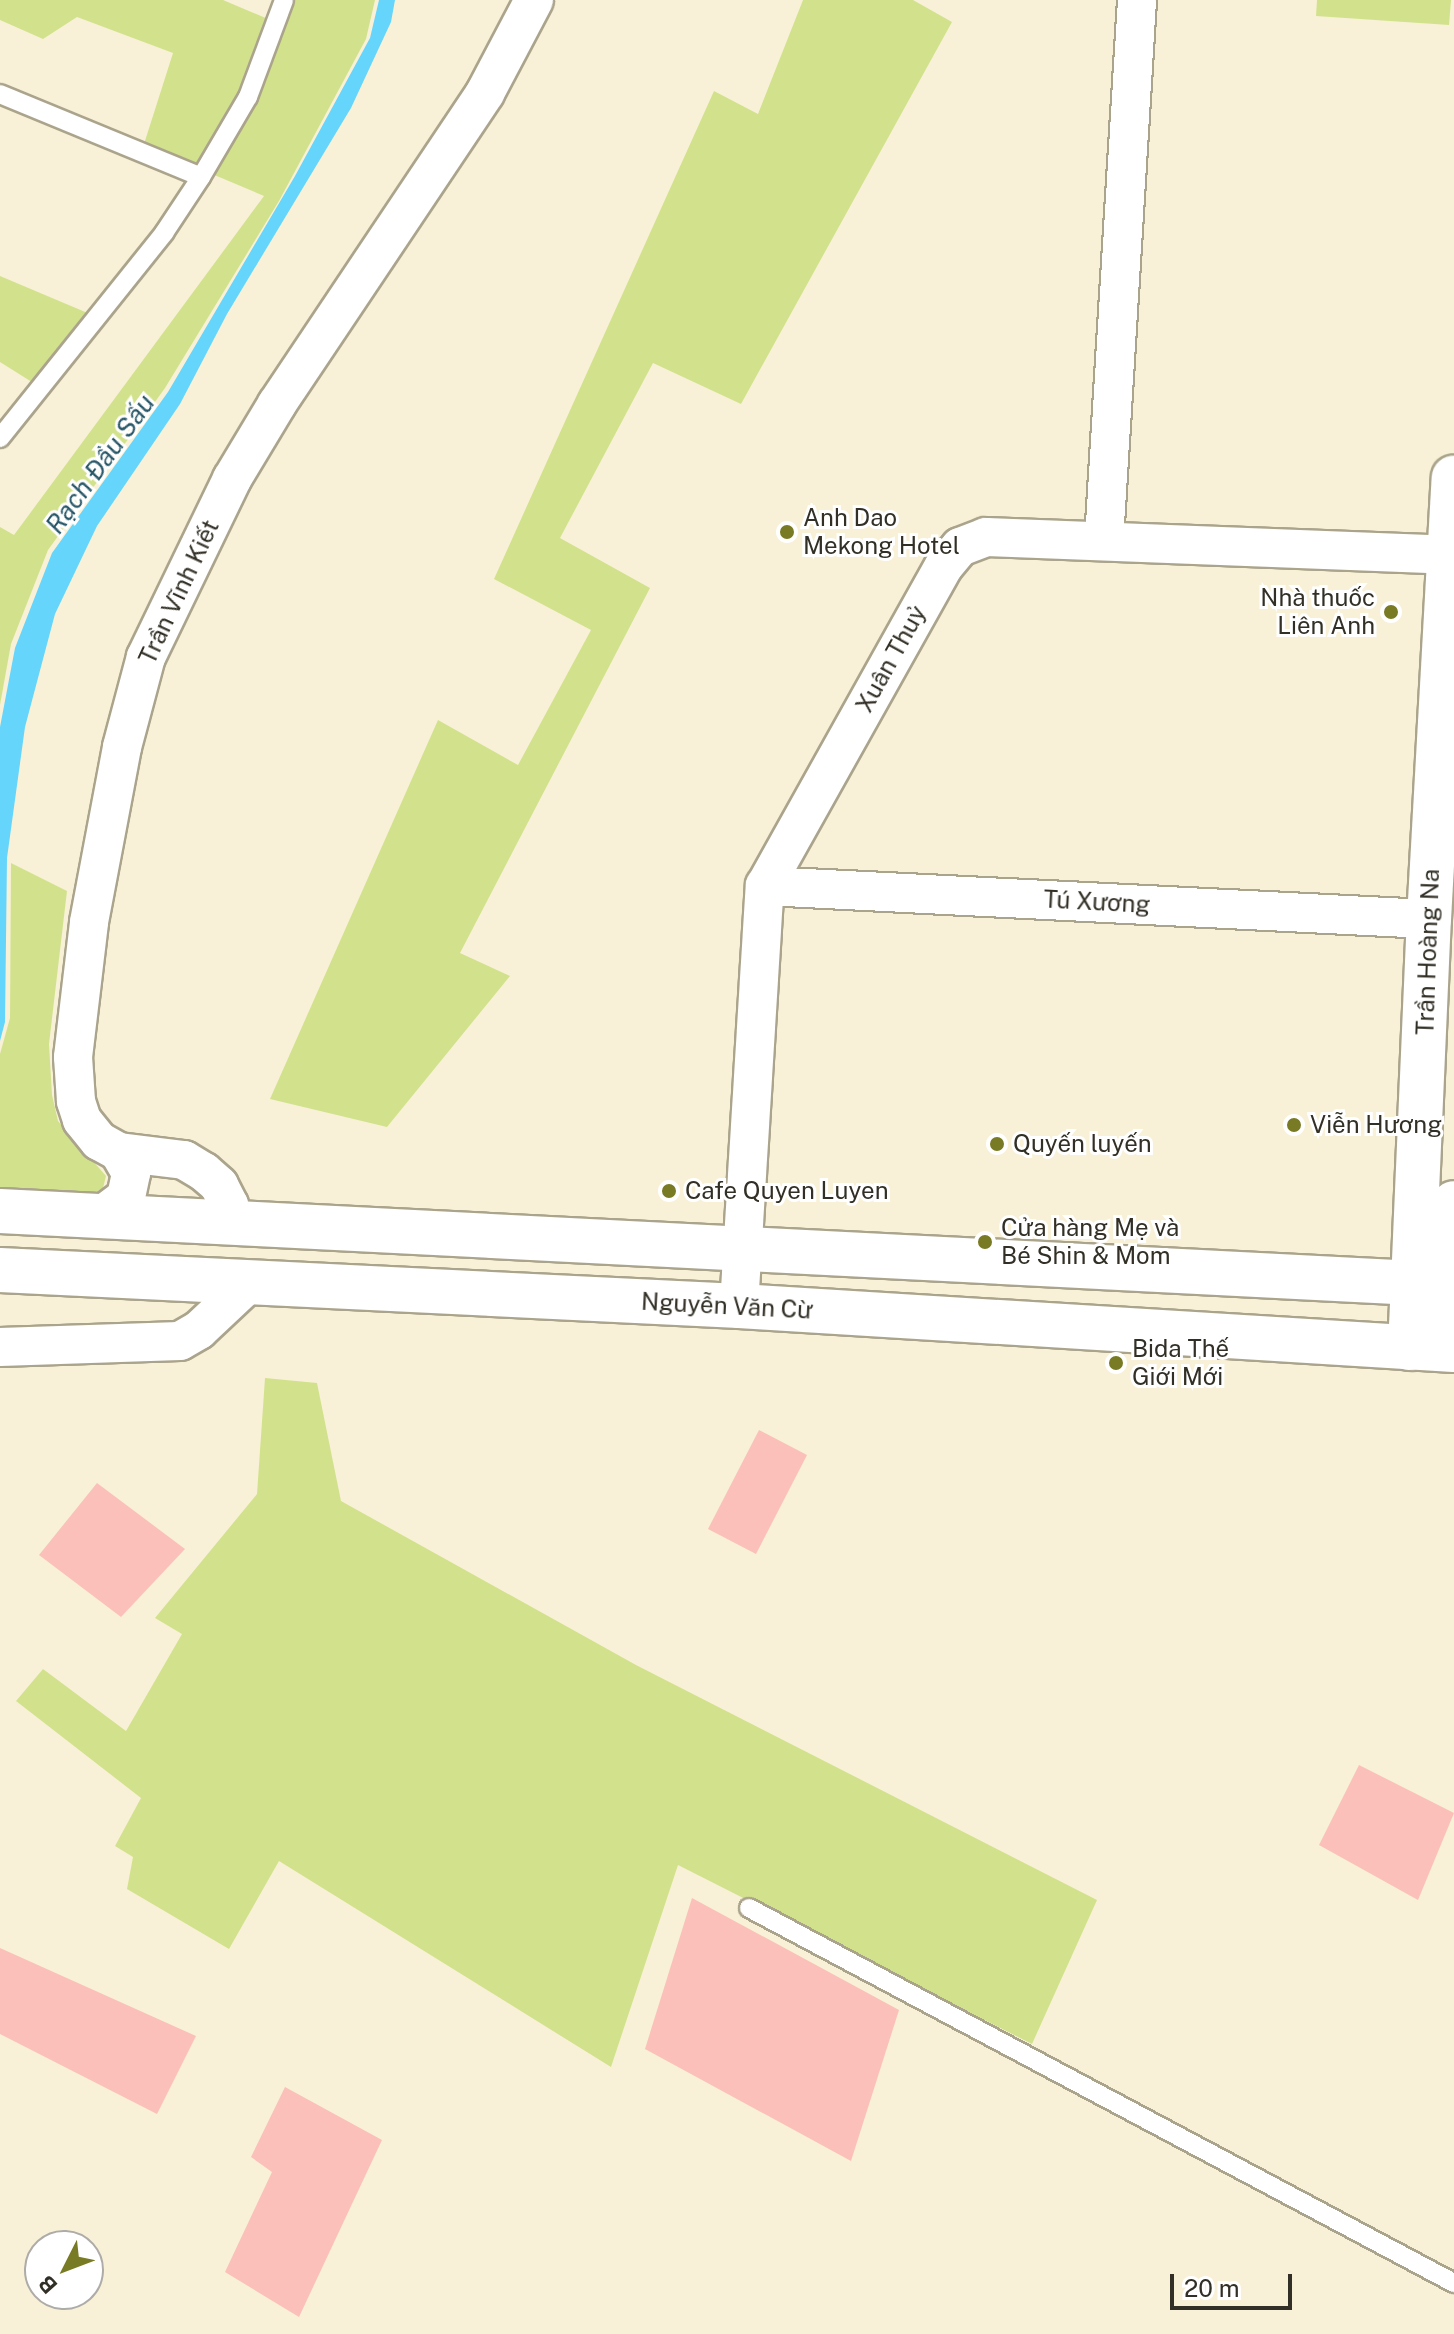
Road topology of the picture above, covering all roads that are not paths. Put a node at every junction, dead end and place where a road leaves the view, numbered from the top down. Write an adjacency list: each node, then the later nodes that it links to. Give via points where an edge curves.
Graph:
1 (284, 0): 5 (lane, via 248,97)
2 (534, 0): 12 (street, Trần Vĩnh Kiết, via 485,93 277,404 146,657 122,747 89,922 73,1057 82,1120 99,1141)
3 (1137, 0): 8 (street)
4 (0, 94): 5 (lane)
5 (201, 177): 6 (lane, via 164,233)
6 (0, 438)
7 (1454, 478): 9 (main road, Trần Hoàng Na)
8 (1104, 540): 9 (street, Xuân Thuỷ); 10 (street, Xuân Thuỷ, via 986,537 960,547 944,566)
9 (1449, 555): 11 (main road, Trần Hoàng Na)
10 (765, 886): 11 (street, Tú Xương); 17 (street, Xuân Thuỷ)
11 (1429, 919): 20 (main road, Trần Hoàng Na)
12 (119, 1152): 15 (street, via 131,1173 126,1197); 16 (street, via 184,1160 204,1172 219,1185 229,1205)
13 (1454, 1203): 20 (main road, Trần Hoàng Na)
14 (5, 1212): 15 (main road)
15 (101, 1216): 16 (main road)
16 (228, 1221): 17 (main road)
17 (741, 1249): 20 (main road); 21 (street, Xuân Thuỷ)
18 (0, 1270): 19 (main road, Nguyễn Văn Cừ)
19 (249, 1283): 21 (main road, Nguyễn Văn Cừ); 22 (street, via 180,1341)
20 (1439, 1284): 23 (main road, Trần Hoàng Na)
21 (739, 1306): 23 (main road, Nguyễn Văn Cừ)
22 (0, 1347)
23 (1437, 1349)
24 (749, 1908): 25 (lane)
25 (1454, 2283)

